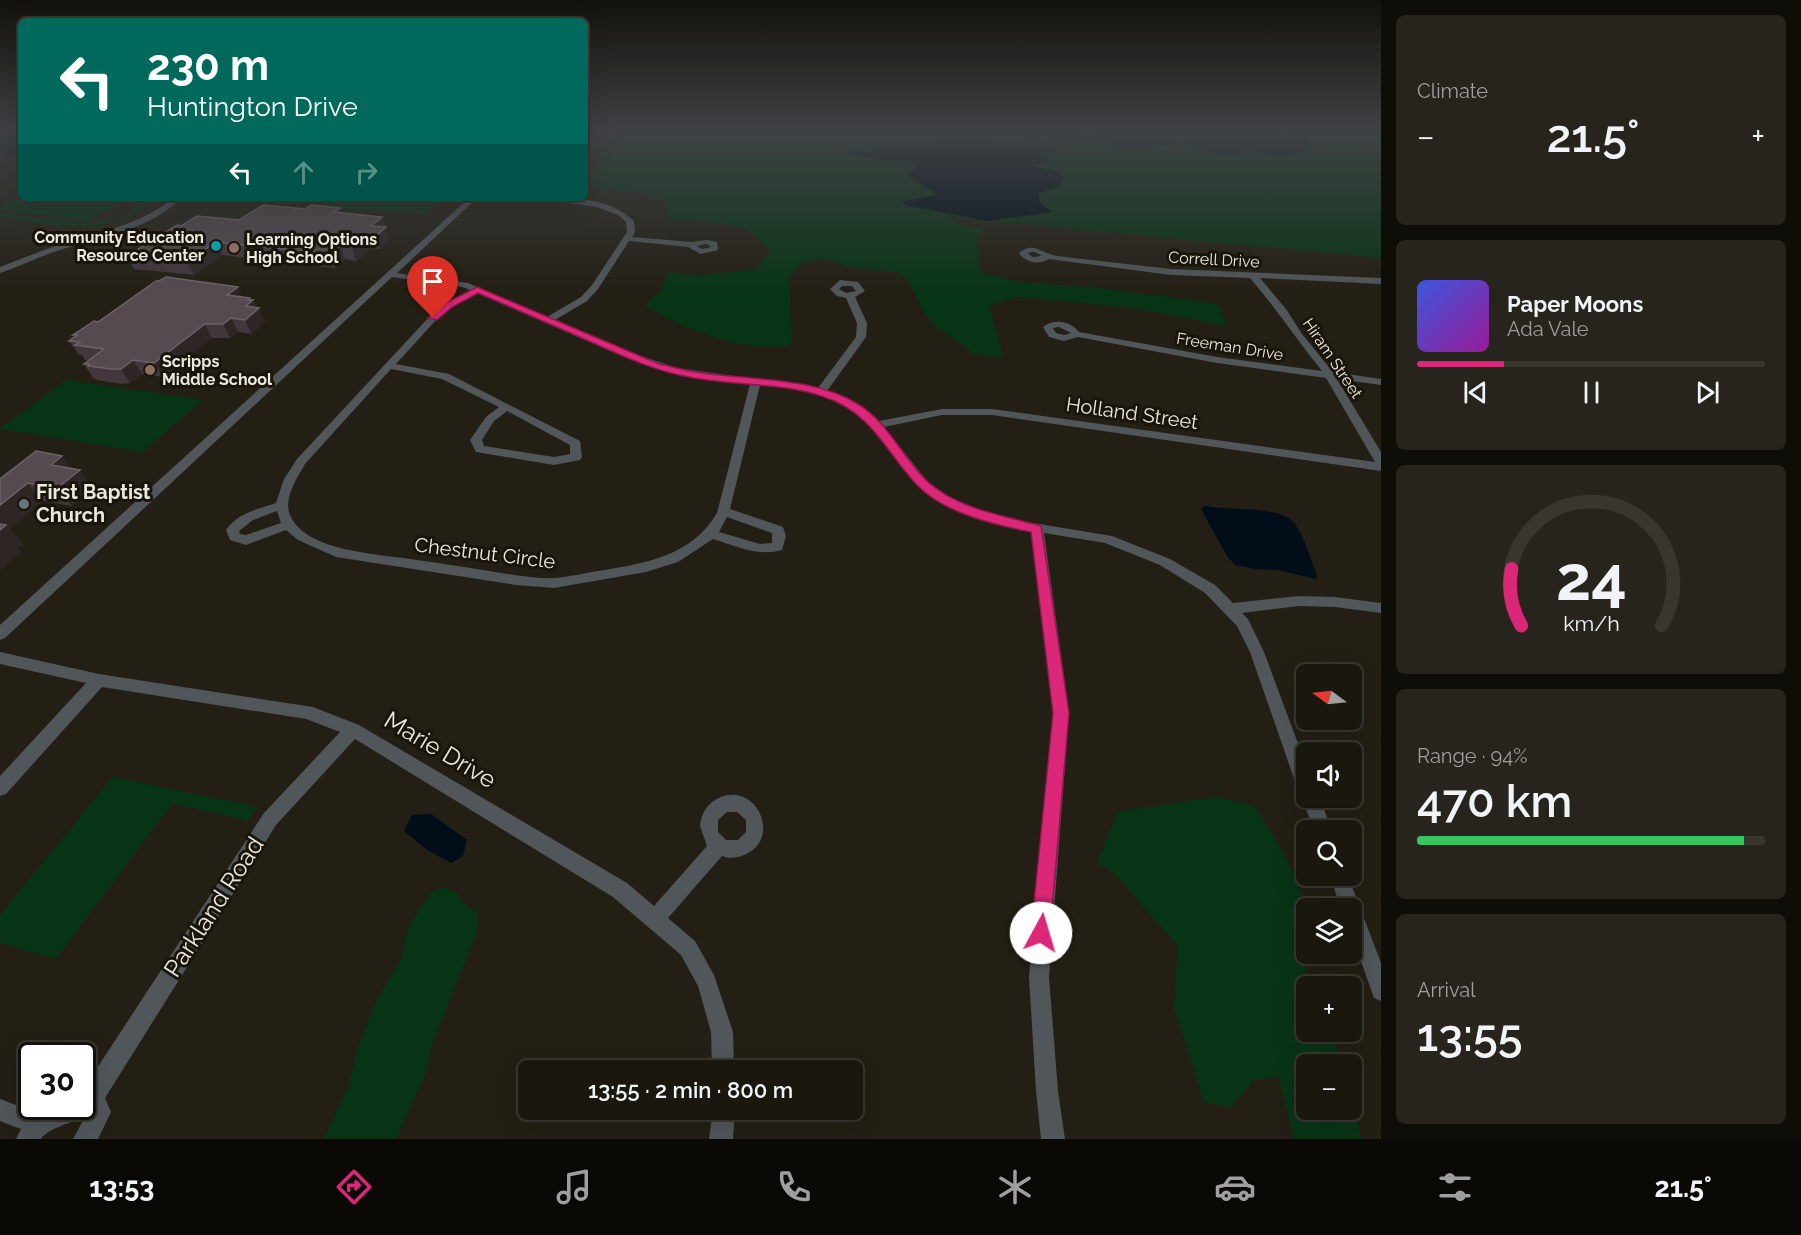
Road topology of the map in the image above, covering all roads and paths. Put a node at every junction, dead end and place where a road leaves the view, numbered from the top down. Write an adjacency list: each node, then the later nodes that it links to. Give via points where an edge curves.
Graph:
1 (173, 201): 7 (street, via 115,231)
2 (471, 201): 8 (street)
3 (568, 201): 4 (street, via 614,209 630,221 632,231)
4 (628, 239): 5 (street); 13 (street, via 584,298)
5 (693, 245)
6 (1047, 256): 9 (street, Correll Drive, via 1148,269)
7 (0, 270)
8 (389, 274): 11 (street, via 451,282); 31 (street)
9 (1253, 276): 10 (street, Correll Drive); 16 (street, Hiram Street, via 1283,310)
10 (1381, 281)
11 (477, 290): 13 (street); 15 (street, via 433,318)
12 (850, 296): 19 (street, via 862,323 861,337)
13 (549, 320): 17 (street, via 655,366)
14 (1076, 334): 16 (street, Freeman Drive, via 1217,360)
15 (389, 366): 20 (street, via 445,376); 24 (street, via 301,462 284,487)
16 (1329, 375): 18 (street, Freeman Drive); 22 (street, Hiram Street)
17 (756, 382): 19 (street); 25 (street, Chestnut Circle)
18 (1381, 382)
19 (821, 392): 21 (street, via 855,407)
20 (506, 406): 20 (street, via 490,418 476,440 480,448 554,461 576,457 576,443)
21 (877, 425): 23 (street, Holland Street, via 942,412 992,411); 27 (street, via 923,484 946,501 1000,522)
22 (1381, 462)
23 (1381, 467)
24 (280, 506): 26 (street); 26 (street, via 240,521 232,530 235,537 246,540)
25 (724, 511): 28 (street, Chestnut Circle); 28 (street, via 778,530 777,547 760,549)
26 (288, 525): 28 (street, Chestnut Circle, via 315,545 336,552 554,583 641,569 673,559)
27 (1037, 529): 30 (street, via 1107,539 1140,550 1192,577); 50 (street, via 1061,713 1039,977)
28 (711, 534)
29 (1381, 608): 30 (street, via 1299,601)
30 (1231, 609): 35 (street, via 1243,623 1257,652)
31 (0, 633)
32 (0, 658): 33 (street, Marie Drive)
33 (99, 680): 34 (street, Marie Drive, via 307,712); 36 (street)
34 (352, 730): 38 (street, Marie Drive, via 620,890); 42 (street, Parkland Road, via 270,819)
35 (1296, 759)
36 (0, 788)
37 (719, 845): 38 (street)
38 (655, 919): 41 (street, Marie Drive, via 688,948 707,982 722,1032)
39 (1362, 940): 40 (street)
40 (1381, 991)
41 (723, 1060)
42 (96, 1085)
43 (0, 1110): 47 (street)
44 (55, 1120): 47 (street)
45 (95, 1120): 48 (street)
46 (723, 1120): 49 (street)
47 (32, 1131)
48 (85, 1139)
49 (721, 1139)
50 (1053, 1139)

